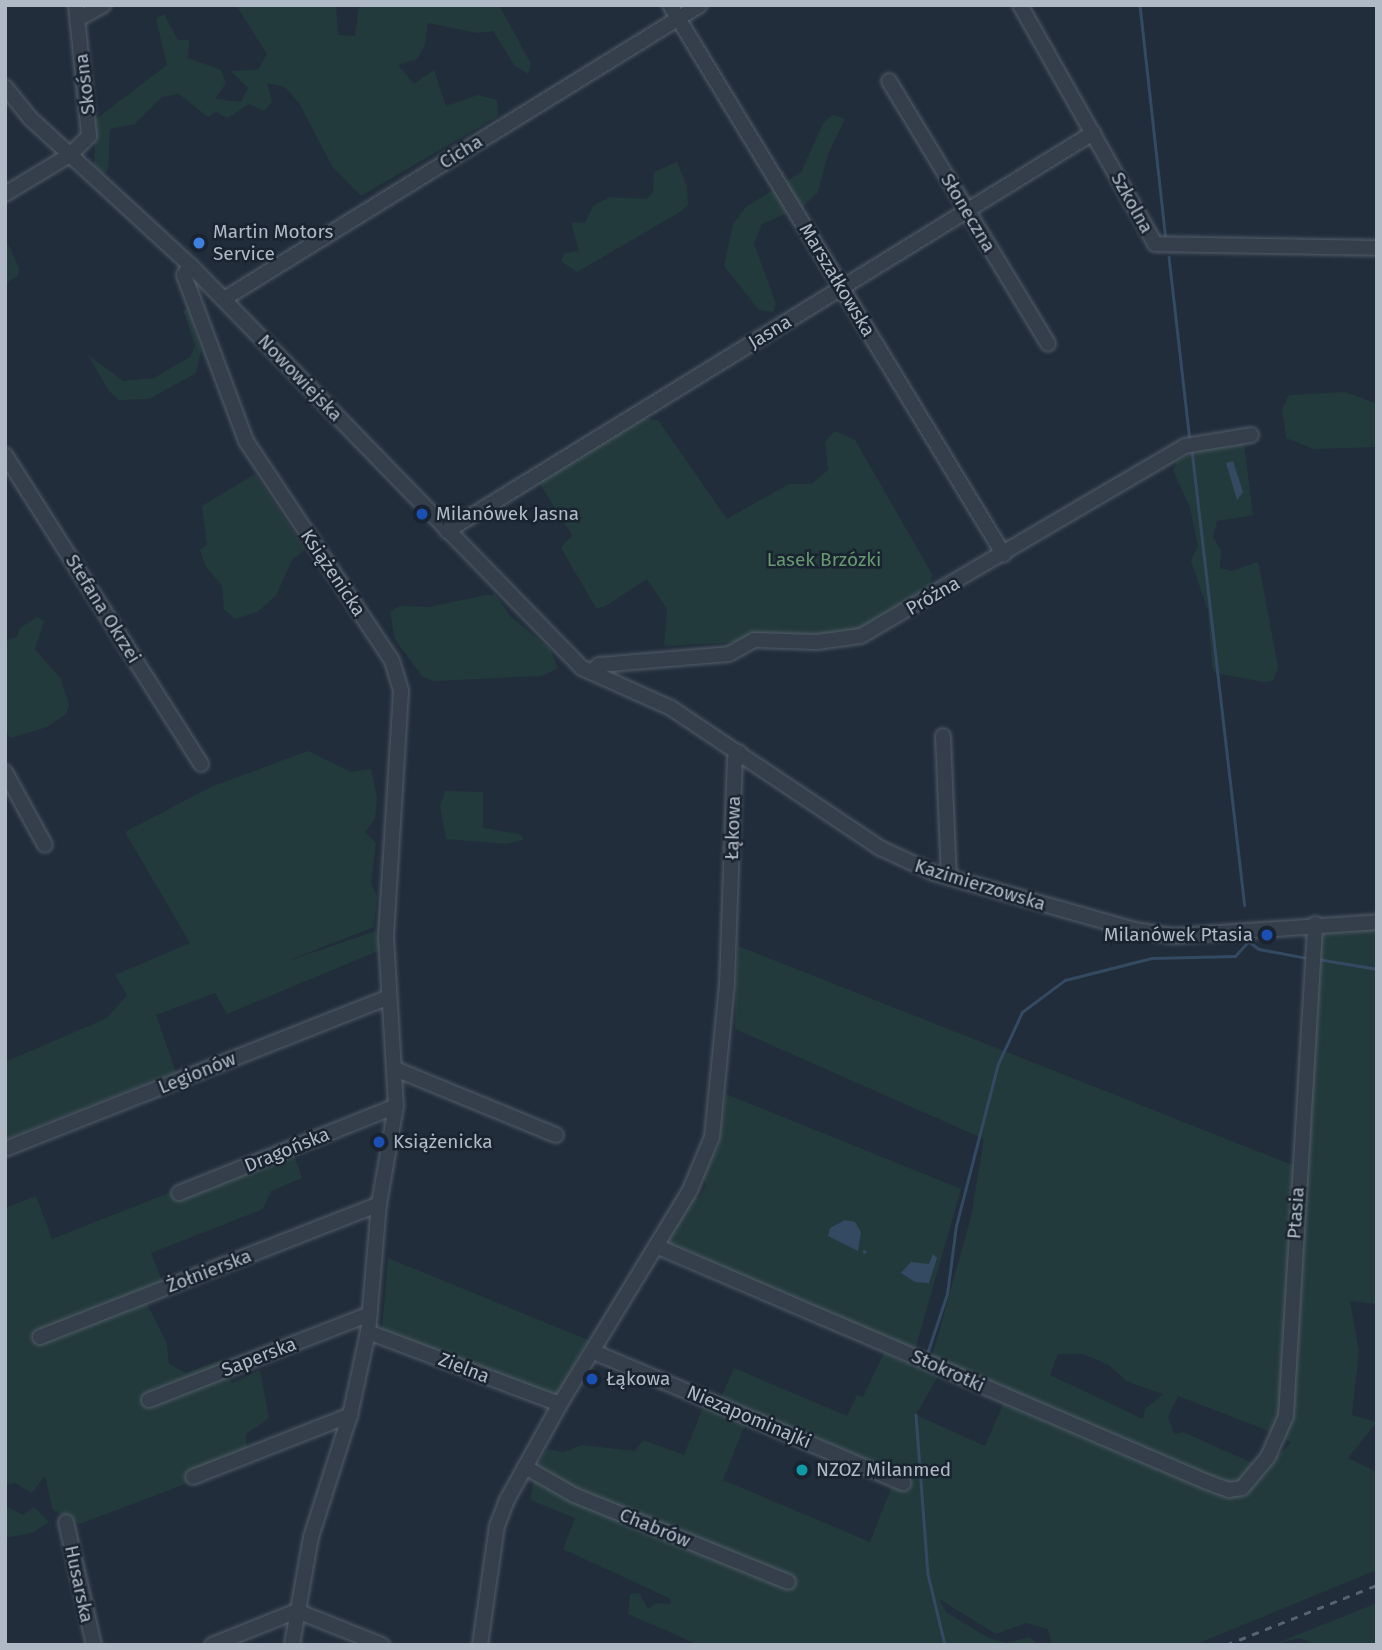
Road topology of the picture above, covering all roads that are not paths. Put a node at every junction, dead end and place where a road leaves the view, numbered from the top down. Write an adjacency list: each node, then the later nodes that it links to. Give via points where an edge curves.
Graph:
1 (103, 5): 5 (street)
2 (670, 5): 6 (street, Marszałkowska)
3 (700, 5): 6 (street, Cicha)
4 (1020, 5): 9 (street, Szkolna)
5 (77, 12): 10 (street, Skośna, via 90,131)
6 (679, 18): 15 (street, Marszałkowska); 16 (street, Cicha)
7 (889, 81): 12 (street, Słoneczna)
8 (5, 87): 10 (street, Nowowiejska, via 24,113)
9 (1093, 133): 12 (street, Jasna); 13 (street, Szkolna, via 1155,244)
10 (70, 155): 11 (street); 14 (street, Nowowiejska)
11 (5, 194)
12 (966, 211): 15 (street, Jasna); 17 (street, Słoneczna)
13 (1377, 248)
14 (190, 265): 16 (street, Nowowiejska); 31 (street, Książenicka, via 184,275 246,441 398,675 401,691 386,937)
15 (842, 288): 20 (street, Jasna); 21 (street, Marszałkowska)
16 (223, 299): 20 (street, Nowowiejska)
17 (1048, 345)
18 (1251, 435): 21 (street, Próżna, via 1185,446)
19 (5, 455): 25 (street, Stefana Okrzei)
20 (447, 531): 22 (street, Nowowiejska, via 561,649)
21 (1004, 555): 22 (street, Próżna, via 861,636 817,642 754,640 729,654 599,665)
22 (591, 672): 24 (street, Kazimierzowska, via 653,699)
23 (943, 736): 28 (street)
24 (739, 752): 28 (street, Kazimierzowska, via 880,848); 38 (street, Łąkowa, via 735,759 718,1114 690,1190)
25 (201, 764)
26 (5, 772): 27 (street)
27 (44, 845)
28 (949, 877): 30 (street, Kazimierzowska, via 1157,934 1189,937)
29 (1377, 922): 30 (street, Kazimierzowska)
30 (1315, 924): 49 (street, Ptasia, via 1286,1416 1268,1457)
31 (389, 997): 32 (street, Książenicka); 35 (street, Legionów)
32 (395, 1069): 33 (street, Książenicka); 34 (street)
33 (396, 1106): 36 (street, Dragońska); 37 (street, Książenicka)
34 (556, 1135)
35 (5, 1149)
36 (178, 1193)
37 (379, 1204): 39 (street, Książenicka); 41 (street, Żołnierska)
38 (656, 1247): 42 (street, Łąkowa); 49 (street, Stokrotki, via 1206,1482)
39 (370, 1314): 40 (street, Książenicka); 43 (street, Saperska)
40 (368, 1332): 44 (street, Zielna); 45 (street, Książenicka)
41 (40, 1337)
42 (594, 1352): 44 (street, Łąkowa); 48 (street, Niezapominajki)
43 (149, 1400)
44 (560, 1404): 46 (street, Łąkowa)
45 (350, 1415): 47 (street); 52 (street, Książenicka, via 311,1537)
46 (525, 1467): 51 (street, Chabrów, via 574,1495); 57 (street, Łąkowa, via 497,1527)
47 (192, 1477)
48 (903, 1483)
49 (1242, 1488)
50 (66, 1522): 53 (street, Husarska)
51 (788, 1582)
52 (297, 1611): 54 (street); 55 (street, Książenicka); 56 (street)
53 (94, 1645)
54 (212, 1645)
55 (292, 1645)
56 (382, 1645)
57 (480, 1645)

